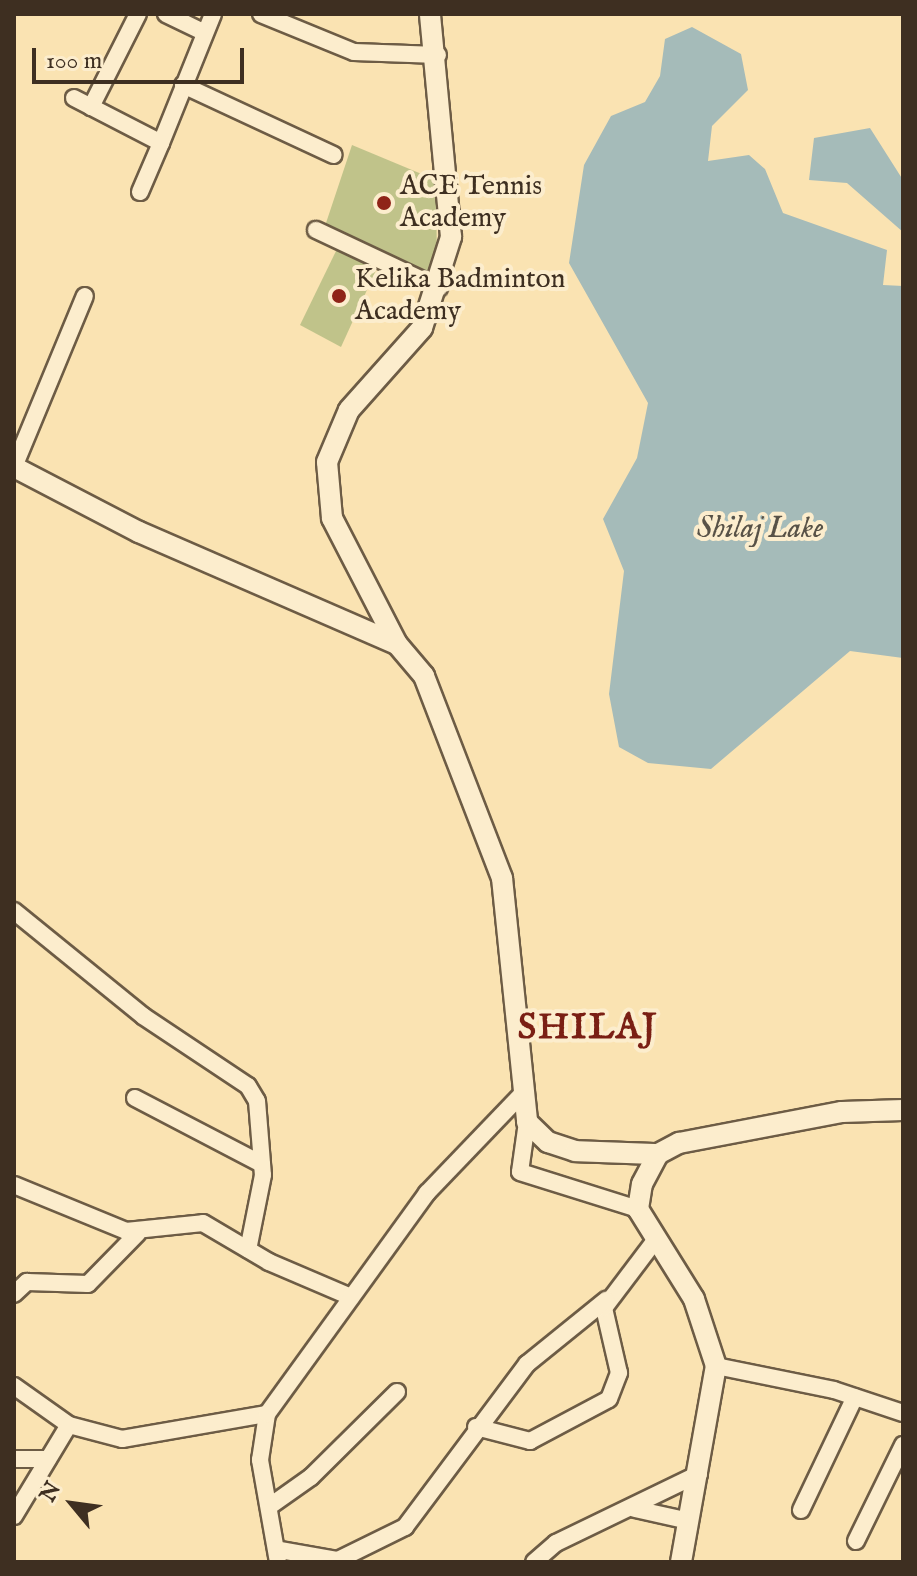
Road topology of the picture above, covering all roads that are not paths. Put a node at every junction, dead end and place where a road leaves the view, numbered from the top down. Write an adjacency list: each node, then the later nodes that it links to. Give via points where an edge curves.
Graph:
1 (138, 14): 10 (street)
2 (166, 14): 6 (street)
3 (213, 14): 6 (street)
4 (261, 14): 7 (street, via 354,52)
5 (430, 14): 7 (street)
6 (203, 32): 8 (street)
7 (438, 55): 15 (street, via 451,237)
8 (183, 85): 11 (street); 12 (street)
9 (74, 98): 10 (street)
10 (91, 107): 11 (street)
11 (161, 143): 13 (street)
12 (334, 155)
13 (140, 192)
14 (316, 230): 15 (street)
15 (439, 288): 18 (street, via 422,328 349,410 327,462 332,518)
16 (85, 296): 17 (street)
17 (14, 467): 18 (street, via 139,532)
18 (397, 644): 20 (street, via 424,676 502,878)
19 (14, 911): 25 (street, via 143,1016 248,1086 257,1101)
20 (520, 1096): 23 (street); 32 (street, via 427,1193)
21 (135, 1098): 25 (street)
22 (903, 1110): 24 (street, via 842,1112 679,1143)
23 (527, 1122): 24 (street, via 548,1142 575,1151); 27 (street, via 520,1172)
24 (658, 1154): 27 (street)
25 (262, 1164): 30 (street, via 262,1202)
26 (14, 1185): 28 (street)
27 (638, 1209): 29 (street)
28 (138, 1233): 30 (street, via 187,1219); 31 (street, via 88,1284 27,1282)
29 (654, 1242): 33 (street); 34 (street, via 694,1299)
30 (248, 1250): 32 (street)
31 (14, 1294)
32 (351, 1297): 39 (street)
33 (606, 1300): 41 (street, via 548,1342); 41 (street, via 619,1373 609,1399 530,1441)
34 (716, 1366): 37 (street); 45 (street)
35 (14, 1386): 40 (street)
36 (397, 1392): 46 (street, via 311,1477)
37 (855, 1397): 38 (street); 48 (street)
38 (903, 1413)
39 (267, 1414): 40 (street, via 122,1439); 46 (street, via 260,1460)
40 (69, 1425): 44 (street)
41 (476, 1427): 52 (street, via 413,1518 381,1544 338,1560)
42 (903, 1445): 51 (street)
43 (14, 1459): 44 (street)
44 (48, 1459): 49 (street)
45 (699, 1474): 47 (street); 50 (street)
46 (270, 1506): 52 (street)
47 (635, 1509): 50 (street); 53 (street, via 556,1543)
48 (801, 1510)
49 (14, 1516)
50 (689, 1521): 54 (street)
51 (856, 1541)
52 (279, 1556)
53 (534, 1562)
54 (681, 1562)

